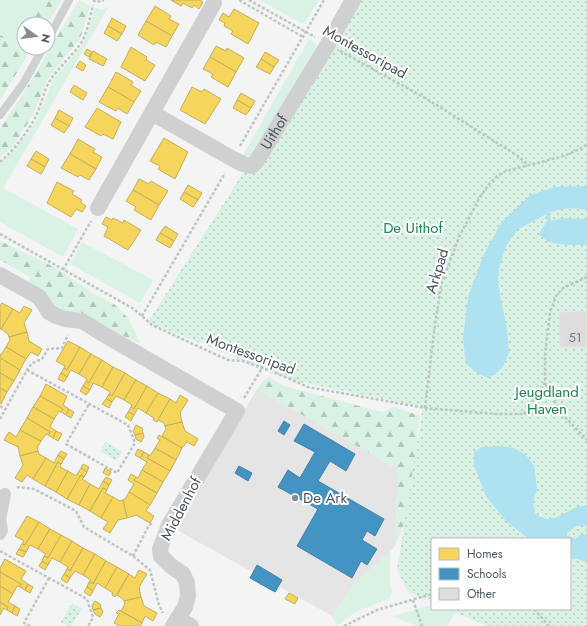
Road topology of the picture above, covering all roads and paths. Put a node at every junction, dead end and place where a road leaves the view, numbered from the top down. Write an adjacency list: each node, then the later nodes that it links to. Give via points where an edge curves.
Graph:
1 (69, 0): 9 (lane)
2 (104, 0): 6 (path)
3 (240, 0): 11 (path, Montessoripad)
4 (249, 0): 13 (path, Montessoripad)
5 (353, 0): 13 (street, Uithof)
6 (94, 1)
7 (214, 3): 15 (street)
8 (93, 5): 18 (path, via 82,42 54,75 27,131)
9 (56, 24)
10 (0, 36): 12 (path)
11 (303, 38)
12 (0, 40)
13 (328, 44): 15 (street, Uithof, via 256,162 251,166); 19 (path, Montessoripad, via 427,99 518,156)
14 (39, 56): 16 (lane, via 23,84)
15 (152, 113): 20 (street)
16 (0, 115)
17 (587, 144): 19 (path, Arkpad, via 564,156)
18 (0, 162)
19 (528, 165): 31 (path, Arkpad, via 506,170 490,183 459,237 442,285)
20 (98, 208): 22 (path)
21 (0, 234): 22 (path, Montessoripad)
22 (63, 270): 26 (path, Montessoripad, via 134,309 152,325 228,360 243,361)
23 (0, 275): 25 (street, via 39,297 49,312)
24 (587, 277): 28 (path, via 563,288 556,296 550,312)
25 (76, 321): 27 (path, via 62,348 48,349 42,359 32,363); 33 (street, via 93,326)
26 (262, 368): 31 (path, Montessoripad, via 308,387); 33 (path)
27 (27, 370): 29 (path); 32 (path)
28 (545, 383): 34 (path); 35 (path)
29 (89, 404): 29 (path, via 128,425 135,443 117,473 66,444)
30 (0, 406): 32 (path)
31 (425, 408): 34 (path, Montessoripad)
32 (5, 409): 36 (path)
33 (237, 411): 45 (street, Middenhof, via 169,525 160,550 161,556 183,574 187,583 188,596)
34 (524, 414): 35 (path, Montessoripad)
35 (562, 414): 37 (path)
36 (0, 419)
37 (587, 440)
38 (5, 494): 39 (street); 45 (path, via 19,487 34,489 76,512 84,527 133,556 150,570 158,605 163,614)
39 (0, 534)
40 (0, 551): 41 (path)
41 (49, 578): 46 (path, via 24,623); 47 (path, via 87,599 93,618)
42 (431, 594): 43 (path)
43 (413, 600): 48 (path, via 377,610); 49 (path)
44 (535, 610): 50 (path)
45 (180, 623)
46 (30, 626)
47 (88, 626)
48 (344, 626)
49 (422, 626)
50 (549, 626)

